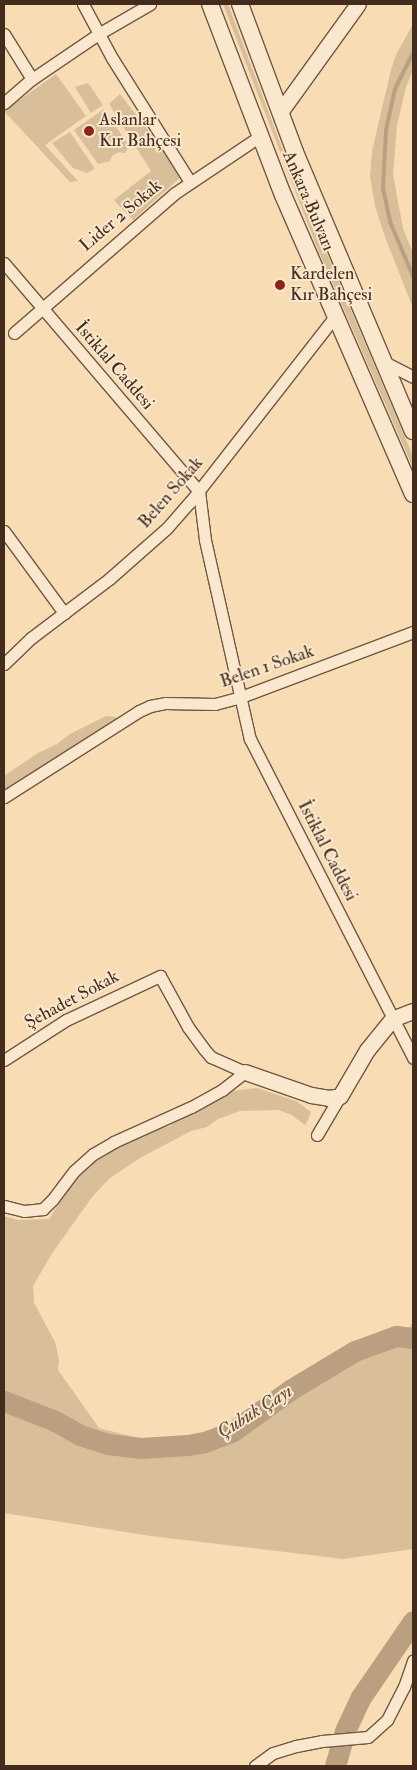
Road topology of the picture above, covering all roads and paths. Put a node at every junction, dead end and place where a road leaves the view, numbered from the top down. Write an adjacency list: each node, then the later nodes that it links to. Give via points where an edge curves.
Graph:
1 (83, 4): 6 (street)
2 (150, 4): 6 (street)
3 (210, 4): 11 (main road, Ankara Bulvarı)
4 (240, 4): 10 (main road, Ankara Bulvarı)
5 (358, 4): 10 (street)
6 (100, 33): 8 (street); 12 (street, via 112,58)
7 (4, 34): 8 (street)
8 (32, 79): 9 (street)
9 (4, 103)
10 (280, 112): 17 (main road, Ankara Bulvarı)
11 (260, 136): 12 (street, Lider 2 Sokak); 15 (main road, Ankara Bulvarı)
12 (190, 182): 14 (street, Lider 2 Sokak)
13 (4, 264): 14 (street, İstiklal Caddesi)
14 (41, 308): 16 (street, Lider 2 Sokak); 20 (street, İstiklal Caddesi)
15 (336, 315): 20 (street, Belen Sokak); 21 (main road, Ankara Bulvarı)
16 (14, 333)
17 (384, 362): 18 (street); 19 (main road, Ankara Bulvarı)
18 (413, 377)
19 (413, 431)
20 (198, 491): 23 (street, Belen Sokak, via 148,546); 26 (street, İstiklal Caddesi, via 205,540)
21 (413, 494)
22 (4, 531): 23 (street)
23 (64, 613): 25 (street, Belen Sokak)
24 (413, 632): 26 (street, Belen 1 Sokak)
25 (4, 664)
26 (241, 697): 27 (street, Belen 1 Sokak, via 215,704 165,703 150,706); 29 (street, İstiklal Caddesi, via 245,721 257,754)
27 (4, 797)
28 (413, 1011): 29 (street)
29 (392, 1018): 30 (street, İstiklal Caddesi); 33 (street, via 367,1050)
30 (413, 1058)
31 (4, 1060): 32 (street, Şehadet Sokak, via 66,1020 160,976 188,1028 211,1057)
32 (245, 1072): 33 (street, via 311,1095); 35 (street, via 222,1090 191,1107 93,1154 74,1171 43,1209 24,1211)
33 (340, 1096): 34 (street)
34 (317, 1135)
35 (4, 1206)
36 (413, 1661): 37 (street, via 387,1720 368,1737 322,1741 272,1753)
37 (255, 1766)

